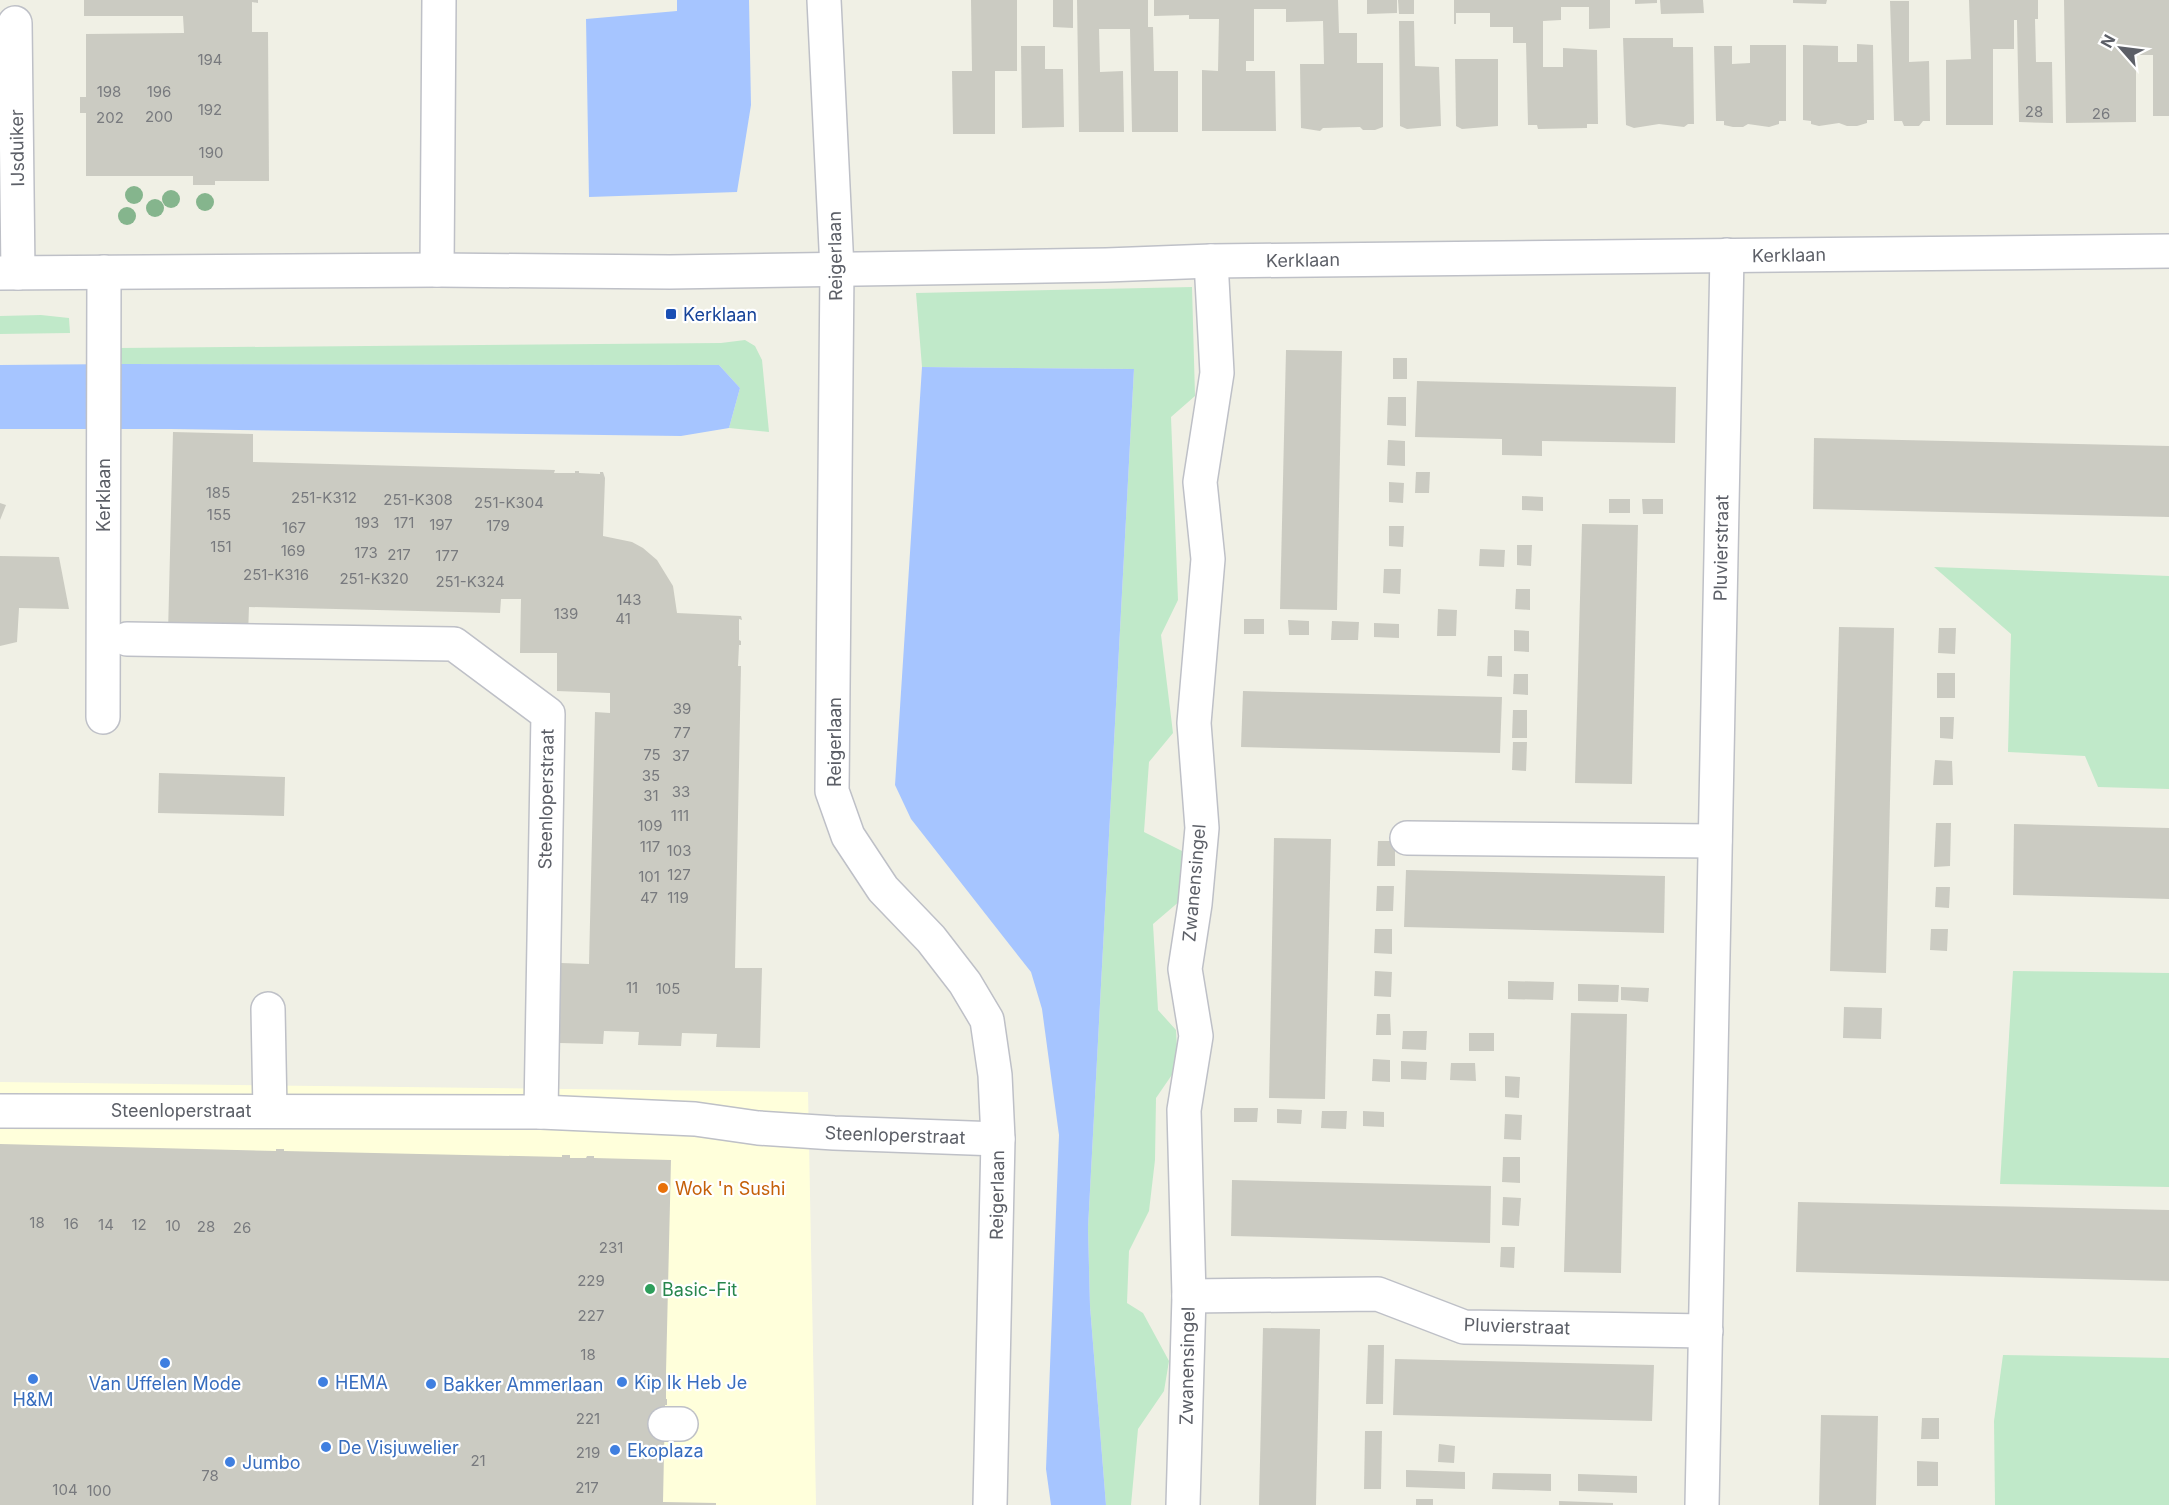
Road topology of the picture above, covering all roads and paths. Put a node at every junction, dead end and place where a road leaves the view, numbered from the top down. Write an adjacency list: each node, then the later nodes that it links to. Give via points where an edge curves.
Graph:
1 (439, 0): 8 (street)
2 (824, 0): 7 (street, Reigerlaan)
3 (15, 23): 10 (street, IJsduiker)
4 (2169, 251): 5 (street, Kerklaan)
5 (1727, 255): 6 (street, Kerklaan); 14 (street, Pluvierstraat)
6 (1211, 261): 7 (street, Kerklaan); 20 (street, Zwanensingel, via 1217,373 1200,482 1208,560 1194,723 1202,828 1185,969 1196,1036 1184,1110)
7 (837, 268): 8 (street, Kerklaan, via 670,272); 19 (street, Reigerlaan, via 832,791 848,836 883,889 931,939 965,982 987,1020)
8 (437, 270): 9 (street, Kerklaan)
9 (104, 272): 10 (street, Kerklaan); 12 (street, Kerklaan)
10 (9, 273)
11 (127, 639): 18 (street, Steenloperstraat, via 454,644 548,714)
12 (102, 717)
13 (1407, 838): 14 (street)
14 (1715, 841): 21 (street, Pluvierstraat)
15 (268, 1009): 16 (street)
16 (270, 1110): 17 (street, Steenloperstraat); 18 (street, Steenloperstraat)
17 (0, 1111)
18 (542, 1112): 19 (street, Steenloperstraat, via 695,1119 834,1133)
19 (998, 1139): 22 (street, Reigerlaan)
20 (1189, 1296): 21 (street, Pluvierstraat, via 1378,1294 1464,1327); 23 (street, Zwanensingel)
21 (1706, 1330): 24 (street, Pluvierstraat)
22 (990, 1505)
23 (1184, 1505)
24 (1702, 1505)

